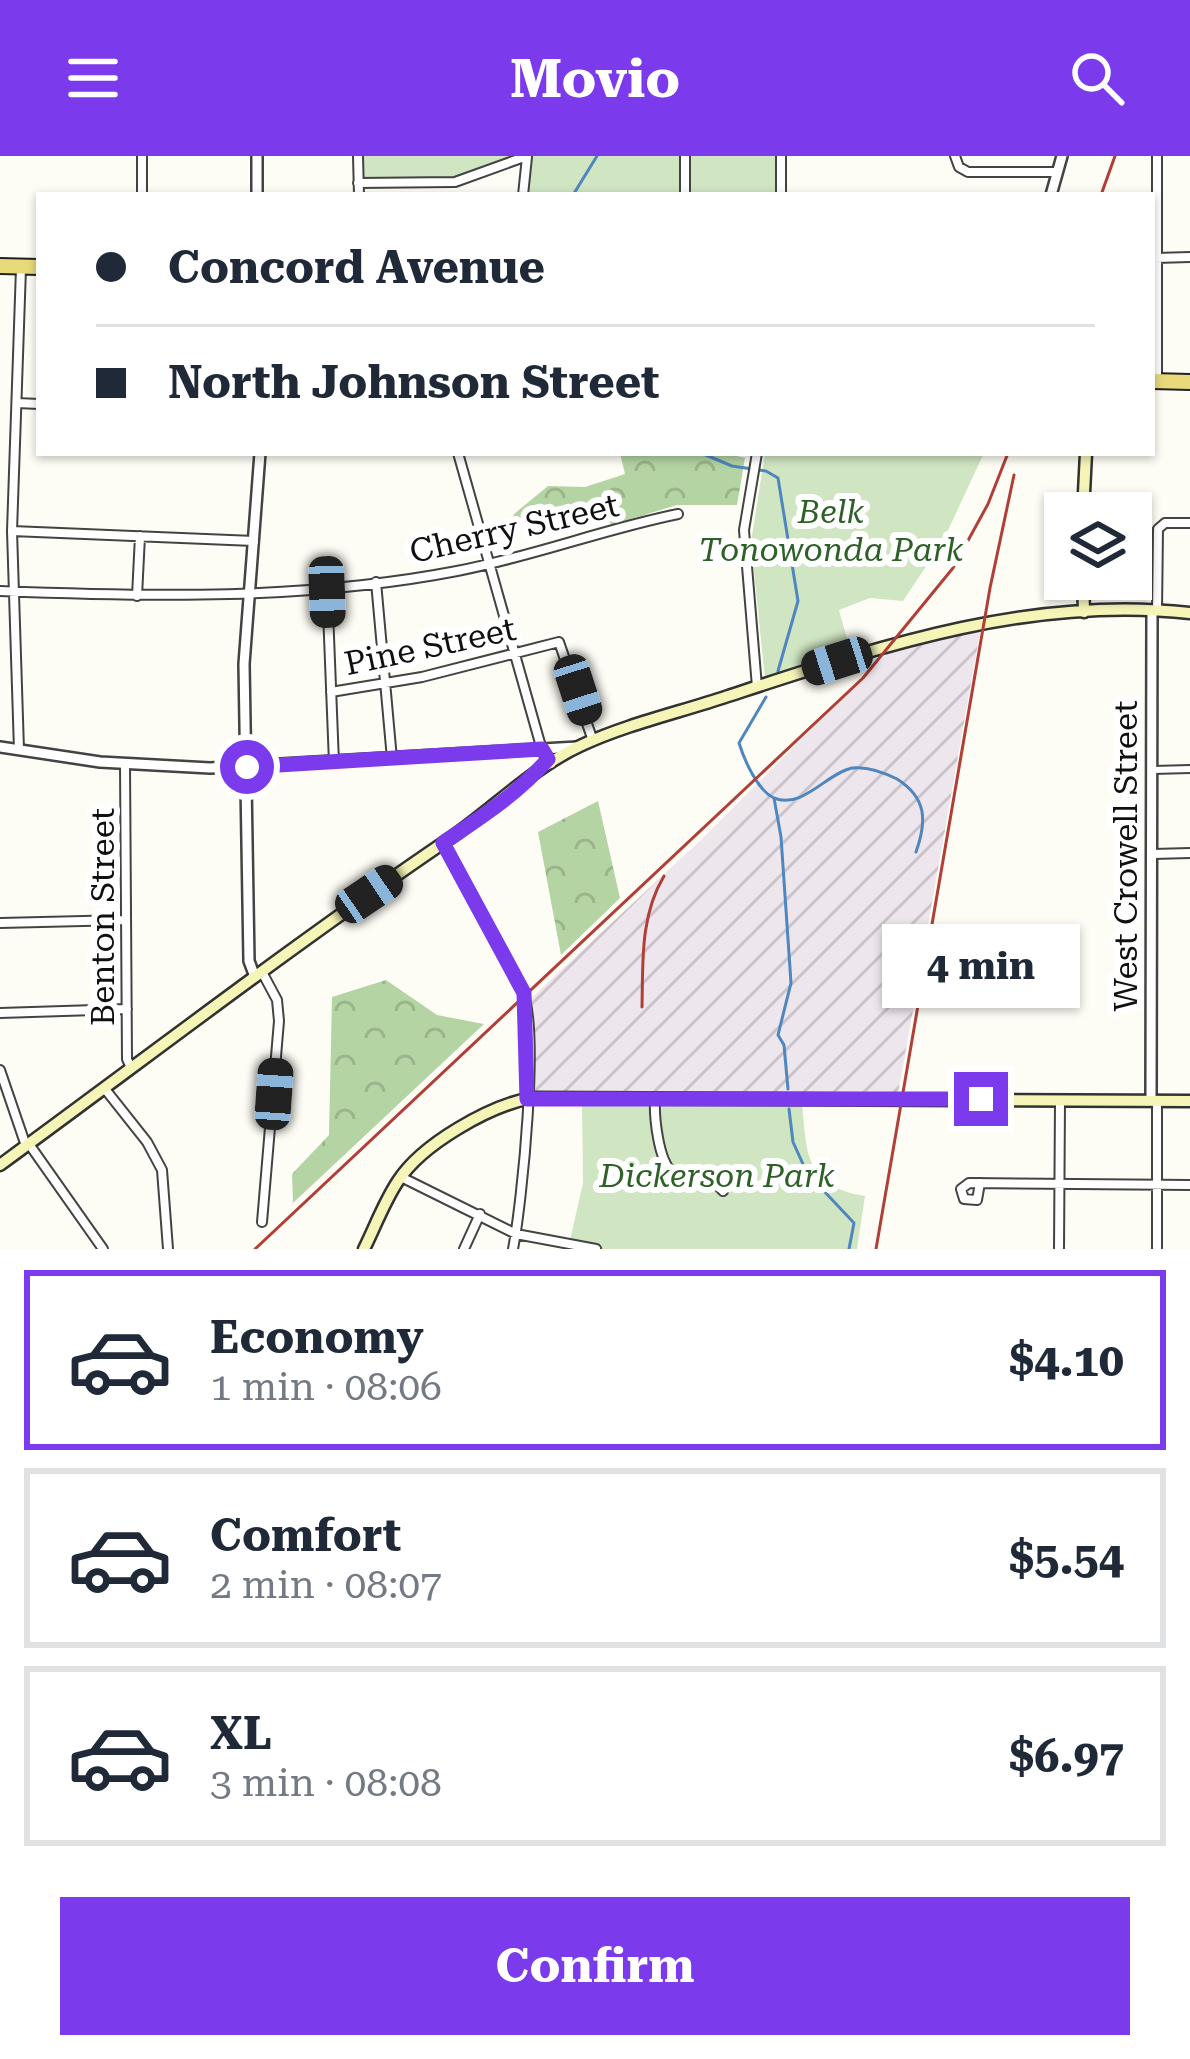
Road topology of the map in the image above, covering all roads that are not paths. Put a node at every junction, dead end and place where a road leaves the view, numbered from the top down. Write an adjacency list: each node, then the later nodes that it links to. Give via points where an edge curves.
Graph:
1 (142, 156): 12 (street)
2 (256, 156): 13 (street)
3 (358, 156): 11 (street)
4 (526, 156): 11 (street, via 455,182); 15 (street)
5 (685, 156): 16 (street)
6 (781, 156): 17 (street)
7 (956, 156): 10 (street, via 968,172)
8 (1062, 156): 10 (street)
9 (1156, 156): 19 (street)
10 (1058, 172): 18 (street)
11 (358, 183): 14 (street)
12 (142, 192)
13 (256, 192)
14 (359, 192)
15 (523, 192)
16 (685, 192)
17 (781, 192)
18 (1052, 192)
19 (1155, 208)
20 (1190, 257): 21 (street)
21 (1155, 259)
22 (0, 266): 23 (main road)
23 (21, 267): 24 (main road); 27 (street)
24 (36, 267)
25 (1155, 382): 26 (main road)
26 (1190, 382)
27 (16, 403): 28 (street); 36 (street)
28 (36, 404)
29 (260, 456): 38 (street)
30 (459, 456): 39 (street)
31 (756, 456): 52 (street, via 745,543)
32 (1085, 456): 33 (main road)
33 (1084, 492)
34 (678, 514): 39 (street, Cherry Street)
35 (1190, 523): 47 (street, West Crowell Street, via 1158,529)
36 (12, 531): 37 (street); 43 (street)
37 (140, 536): 38 (street); 45 (street)
38 (255, 541): 44 (street)
39 (491, 562): 40 (street, Cherry Street); 50 (street)
40 (376, 582): 41 (street, Cherry Street); 51 (street)
41 (327, 586): 44 (street, Cherry Street); 53 (street)
42 (0, 591): 43 (street, Cherry Street)
43 (12, 591): 45 (street, Cherry Street); 56 (street)
44 (252, 592): 45 (street, Cherry Street); 61 (street)
45 (137, 596)
46 (1084, 600): 48 (main road)
47 (1155, 611): 48 (main road); 49 (main road); 62 (street, West Crowell Street)
48 (1084, 612): 52 (main road, via 958,626)
49 (1190, 614)
50 (517, 652): 51 (street, Pine Street); 54 (street, Pine Street, via 562,644); 58 (street)
51 (386, 684): 53 (street, Pine Street); 57 (street)
52 (757, 687): 54 (main road)
53 (331, 692): 59 (street)
54 (593, 741): 58 (main road)
55 (0, 746): 56 (street)
56 (19, 749): 60 (street)
57 (392, 759): 58 (street); 59 (street)
58 (545, 761): 64 (main road)
59 (334, 763): 61 (street)
60 (125, 764): 61 (street); 67 (street, Benton Street)
61 (247, 767): 69 (street, via 249,961)
62 (1153, 770): 63 (street); 65 (street, West Crowell Street)
63 (1190, 770)
64 (443, 843): 69 (main road); 76 (street, via 524,993)
65 (1153, 854): 66 (street); 78 (street, West Crowell Street)
66 (1190, 854)
67 (125, 920): 68 (street); 70 (street, Benton Street)
68 (0, 923)
69 (259, 975): 72 (main road); 89 (street, via 272,988 279,1021)
70 (127, 1009): 71 (street); 72 (street, Benton Street)
71 (0, 1013)
72 (131, 1068): 74 (main road)
73 (0, 1070): 80 (street)
74 (105, 1090): 80 (main road); 92 (street, via 162,1170)
75 (655, 1098): 76 (main road); 77 (main road); 87 (street, via 655,1128 670,1171 711,1178)
76 (527, 1099): 82 (main road, via 490,1111); 90 (street)
77 (1060, 1100): 78 (main road); 84 (street)
78 (1154, 1100): 79 (main road); 85 (street, West Crowell Street)
79 (1190, 1101)
80 (28, 1145): 81 (main road); 91 (street)
81 (0, 1165)
82 (401, 1177): 88 (street); 93 (main road)
83 (980, 1183): 84 (street)
84 (1059, 1185): 85 (street); 97 (street)
85 (1157, 1185): 86 (street); 98 (street, West Crowell Street)
86 (1190, 1185)
87 (723, 1191)
88 (480, 1214): 90 (street); 94 (street)
89 (262, 1222)
90 (516, 1234): 95 (street); 96 (street)
91 (103, 1249)
92 (168, 1249)
93 (364, 1249)
94 (464, 1249)
95 (514, 1249)
96 (596, 1249)
97 (1060, 1249)
98 (1157, 1249)

